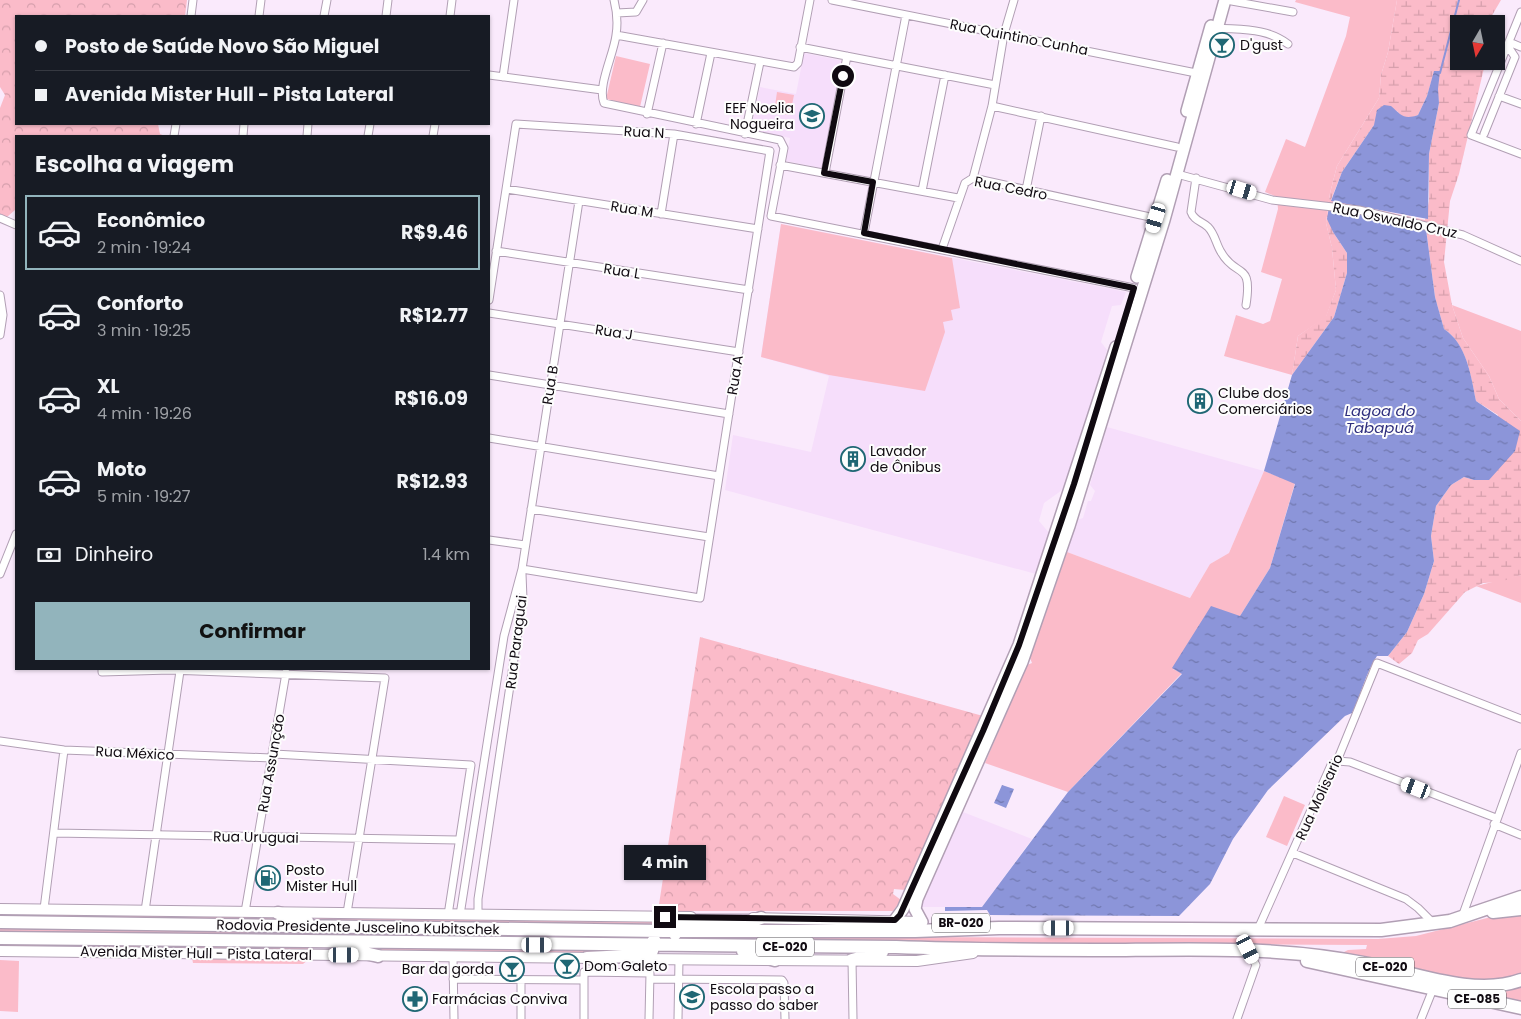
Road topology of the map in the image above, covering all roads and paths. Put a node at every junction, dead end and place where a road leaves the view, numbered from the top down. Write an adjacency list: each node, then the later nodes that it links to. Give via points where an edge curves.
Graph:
1 (193, 0): 17 (street)
2 (261, 0): 18 (street)
3 (327, 0): 19 (street)
4 (388, 0): 20 (street)
5 (452, 0): 21 (street)
6 (514, 0): 39 (street)
7 (614, 0): 16 (street)
8 (643, 0): 16 (street, via 636,12)
9 (810, 0): 29 (street)
10 (832, 0): 22 (street, Rua Quintino Cunha)
11 (1014, 0): 24 (street)
12 (1218, 0): 36 (main road)
13 (1225, 0): 14 (street); 23 (main road)
14 (1293, 12)
15 (1521, 12): 28 (street)
16 (617, 13): 25 (street)
17 (191, 15)
18 (259, 15)
19 (324, 15)
20 (386, 15)
21 (450, 15)
22 (906, 15): 24 (street, Rua Quintino Cunha); 35 (street)
23 (1218, 28): 27 (street, via 1265,31); 36 (main road)
24 (1004, 34): 36 (street, Rua Quintino Cunha); 40 (street)
25 (616, 35): 26 (street); 41 (street)
26 (663, 44): 31 (street); 45 (street)
27 (1288, 44)
28 (1508, 44): 30 (street); 33 (street); 53 (street, via 1471,135)
29 (800, 47): 32 (street); 34 (street, via 794,68)
30 (1521, 47)
31 (711, 53): 34 (street); 47 (street)
32 (847, 56): 35 (street); 55 (street)
33 (1518, 57): 42 (street)
34 (760, 62): 49 (street)
35 (896, 66): 38 (street); 59 (street)
36 (1202, 74): 51 (main road); 56 (main road)
37 (490, 75): 39 (street)
38 (944, 75): 40 (street); 62 (street)
39 (503, 77): 41 (street)
40 (995, 85): 44 (street)
41 (602, 90): 45 (street, via 602,100 607,105)
42 (1499, 96): 43 (street); 50 (street)
43 (1521, 104)
44 (992, 106): 46 (street); 57 (street)
45 (647, 114): 47 (street)
46 (1041, 116): 51 (street); 61 (street)
47 (696, 124): 49 (street)
48 (674, 134): 52 (street, Rua N); 60 (street, Rua N, via 516,124); 65 (street)
49 (745, 134): 54 (street, via 780,140 784,148)
50 (1484, 134)
51 (1177, 147): 67 (main road)
52 (770, 151): 69 (street, Rua A)
53 (1521, 154)
54 (780, 165): 55 (street, Rua Cedro); 70 (street, via 771,216)
55 (824, 173): 59 (street, Rua Cedro)
56 (1177, 174): 58 (street, Rua Oswaldo Cruz); 67 (main road)
57 (973, 178): 61 (street, Rua Cedro); 63 (street, Rua Cedro, via 965,183)
58 (1196, 178): 73 (street, Rua Oswaldo Cruz, via 1272,200 1359,210 1463,235); 79 (street, via 1190,205 1192,216 1209,228 1221,253 1246,276)
59 (873, 182): 62 (street, Rua Cedro); 70 (street)
60 (506, 189): 64 (street, Rua M); 72 (street)
61 (1026, 190): 67 (street, Rua Cedro)
62 (922, 191): 63 (street, Rua Cedro)
63 (958, 198): 71 (street)
64 (578, 201): 65 (street, Rua M); 74 (street, Rua B)
65 (661, 214): 69 (street, Rua M)
66 (0, 218): 68 (street)
67 (1160, 219): 75 (main road); 90 (main road)
68 (15, 225)
69 (758, 229): 76 (street, Rua A)
70 (864, 233): 71 (street)
71 (942, 249): 75 (street)
72 (496, 251): 74 (street, Rua L); 77 (street)
73 (1521, 261)
74 (569, 262): 76 (street, Rua L); 81 (street, Rua B)
75 (1134, 288): 90 (main road)
76 (748, 290): 83 (street, Rua A)
77 (490, 293)
78 (0, 295): 82 (street, via 3,315)
79 (1246, 305)
80 (490, 313): 81 (street, Rua J)
81 (560, 324): 83 (street, Rua J); 85 (street, Rua B)
82 (0, 335)
83 (739, 352): 86 (street, Rua A)
84 (490, 375): 85 (street)
85 (550, 385): 86 (street); 88 (street, Rua B)
86 (729, 414): 89 (street, Rua A)
87 (490, 438): 88 (street)
88 (540, 447): 89 (street); 91 (street, Rua B)
89 (719, 476): 93 (street, Rua A)
90 (1078, 484): 120 (main road, via 1022,662)
91 (531, 509): 93 (street); 95 (street, Rua B)
92 (15, 536): 97 (street)
93 (709, 537): 96 (street, Rua A, via 700,598)
94 (490, 540): 95 (street)
95 (525, 545): 96 (street, Rua B)
96 (522, 569): 130 (street, Rua Paraguai, via 504,636); 131 (street, Rua Paraguai, via 523,599)
97 (0, 574)
98 (175, 670): 99 (street)
99 (180, 671): 100 (street); 108 (street)
100 (234, 671): 103 (street)
101 (296, 671): 102 (street); 103 (street)
102 (361, 672): 110 (street, via 386,678)
103 (286, 673): 109 (street, Rua Assunção)
104 (1521, 719): 111 (street, Rua Molisario, via 1377,663)
105 (0, 741): 106 (street, Rua México)
106 (64, 750): 108 (street, Rua México); 113 (street)
107 (1521, 753): 112 (street)
108 (170, 755): 109 (street, Rua México); 114 (street)
109 (272, 756): 110 (street, Rua México); 116 (street, Rua Assunção)
110 (373, 759): 117 (street); 118 (street, Rua México, via 471,765)
111 (1337, 761): 112 (street, via 1350,762); 119 (street, Rua Molisario, via 1331,765)
112 (1495, 821): 115 (street); 132 (street)
113 (54, 833): 114 (street, Rua Uruguai); 124 (street)
114 (156, 835): 116 (street, Rua Uruguai); 125 (street)
115 (1521, 835)
116 (258, 837): 117 (street, Rua Uruguai); 126 (street, Rua Assunção)
117 (359, 838): 118 (street, Rua Uruguai); 128 (street)
118 (458, 840): 129 (street)
119 (1294, 853): 137 (street, via 1406,899); 140 (street, Rua Molisario)
120 (913, 897): 134 (main road); 136 (main road, via 915,910)
121 (1521, 897): 132 (highway, Rodovia Presidente Juscelino Kubitschek / CE-020)
122 (0, 909): 124 (main road, BR-020)
123 (1521, 909): 132 (highway)
124 (44, 910): 125 (main road, BR-020)
125 (146, 911): 126 (main road, BR-020)
126 (245, 912): 127 (main road, BR-020)
127 (278, 913): 128 (main road, BR-020); 138 (highway)
128 (347, 913): 129 (main road, BR-020)
129 (448, 915): 130 (main road, BR-020)
130 (460, 915): 131 (main road, BR-020)
131 (478, 915): 133 (main road, BR-020)
132 (1464, 916): 137 (highway, Rodovia Presidente Juscelino Kubitschek / CE-020)
133 (761, 918): 134 (main road, BR-020); 142 (highway, via 754,921 685,921)
134 (895, 920): 136 (main road, BR-020)
135 (0, 922): 138 (highway, Rodovia Presidente Juscelino Kubitschek / CE-020)
136 (922, 922): 139 (highway, BR-020, via 982,924)
137 (1434, 924): 140 (highway, Rodovia Presidente Juscelino Kubitschek / CE-020, via 1382,930)
138 (329, 926): 141 (highway, Rodovia Presidente Juscelino Kubitschek / CE-020)
139 (999, 928): 140 (highway, Rodovia Presidente Juscelino Kubitschek / CE-020); 142 (highway, Rodovia Presidente Juscelino Kubitschek / CE-020)
140 (1258, 929)
141 (654, 930): 142 (highway, Rodovia Presidente Juscelino Kubitschek / CE-020); 145 (highway)
142 (675, 930): 146 (highway)
143 (0, 938): 144 (highway, Rodovia Presidente Juscelino Kubitschek / CE-020)
144 (322, 942): 145 (highway, Rodovia Presidente Juscelino Kubitschek / CE-020); 152 (highway)
145 (654, 946): 146 (highway, Rodovia Presidente Juscelino Kubitschek / CE-020); 154 (highway, via 647,955)
146 (674, 946): 147 (highway, Rodovia Presidente Juscelino Kubitschek / CE-020)
147 (726, 947): 148 (highway, Rodovia Presidente Juscelino Kubitschek / CE-020); 156 (highway)
148 (896, 947): 151 (highway, Rodovia Presidente Juscelino Kubitschek / CE-020); 157 (highway)
149 (1248, 949): 151 (highway, Rodovia Presidente Juscelino Kubitschek / CE-020); 163 (highway, Rodovia Presidente Juscelino Kubitschek / CE-020, via 1336,958 1477,986); 164 (highway, CE-085); 173 (street, via 1256,965)
150 (0, 951): 152 (main road, Avenida Mister Hull - Pista Lateral)
151 (992, 951): 157 (main road, Avenida Mister Hull - Pista Lateral, via 917,961)
152 (378, 956): 153 (main road, Avenida Mister Hull - Pista Lateral)
153 (453, 957): 154 (main road, Avenida Mister Hull - Pista Lateral); 158 (street)
154 (587, 958): 155 (main road, Avenida Mister Hull - Pista Lateral)
155 (679, 959): 156 (main road, Avenida Mister Hull - Pista Lateral); 160 (street)
156 (775, 960): 157 (main road, Avenida Mister Hull - Pista Lateral)
157 (852, 960): 172 (street)
158 (453, 979): 161 (street); 166 (street)
159 (650, 979): 160 (street); 162 (street, via 650,972 584,972); 169 (street)
160 (678, 979): 170 (street); 171 (street, via 780,980 784,983)
161 (521, 980): 162 (street); 167 (street)
162 (584, 980): 168 (street)
163 (1521, 980)
164 (1433, 989): 165 (highway, CE-085); 174 (street)
165 (1521, 1008)
166 (454, 1019)
167 (521, 1019)
168 (584, 1019)
169 (649, 1019)
170 (678, 1019)
171 (785, 1019)
172 (852, 1019)
173 (1237, 1019)
174 (1422, 1019)

